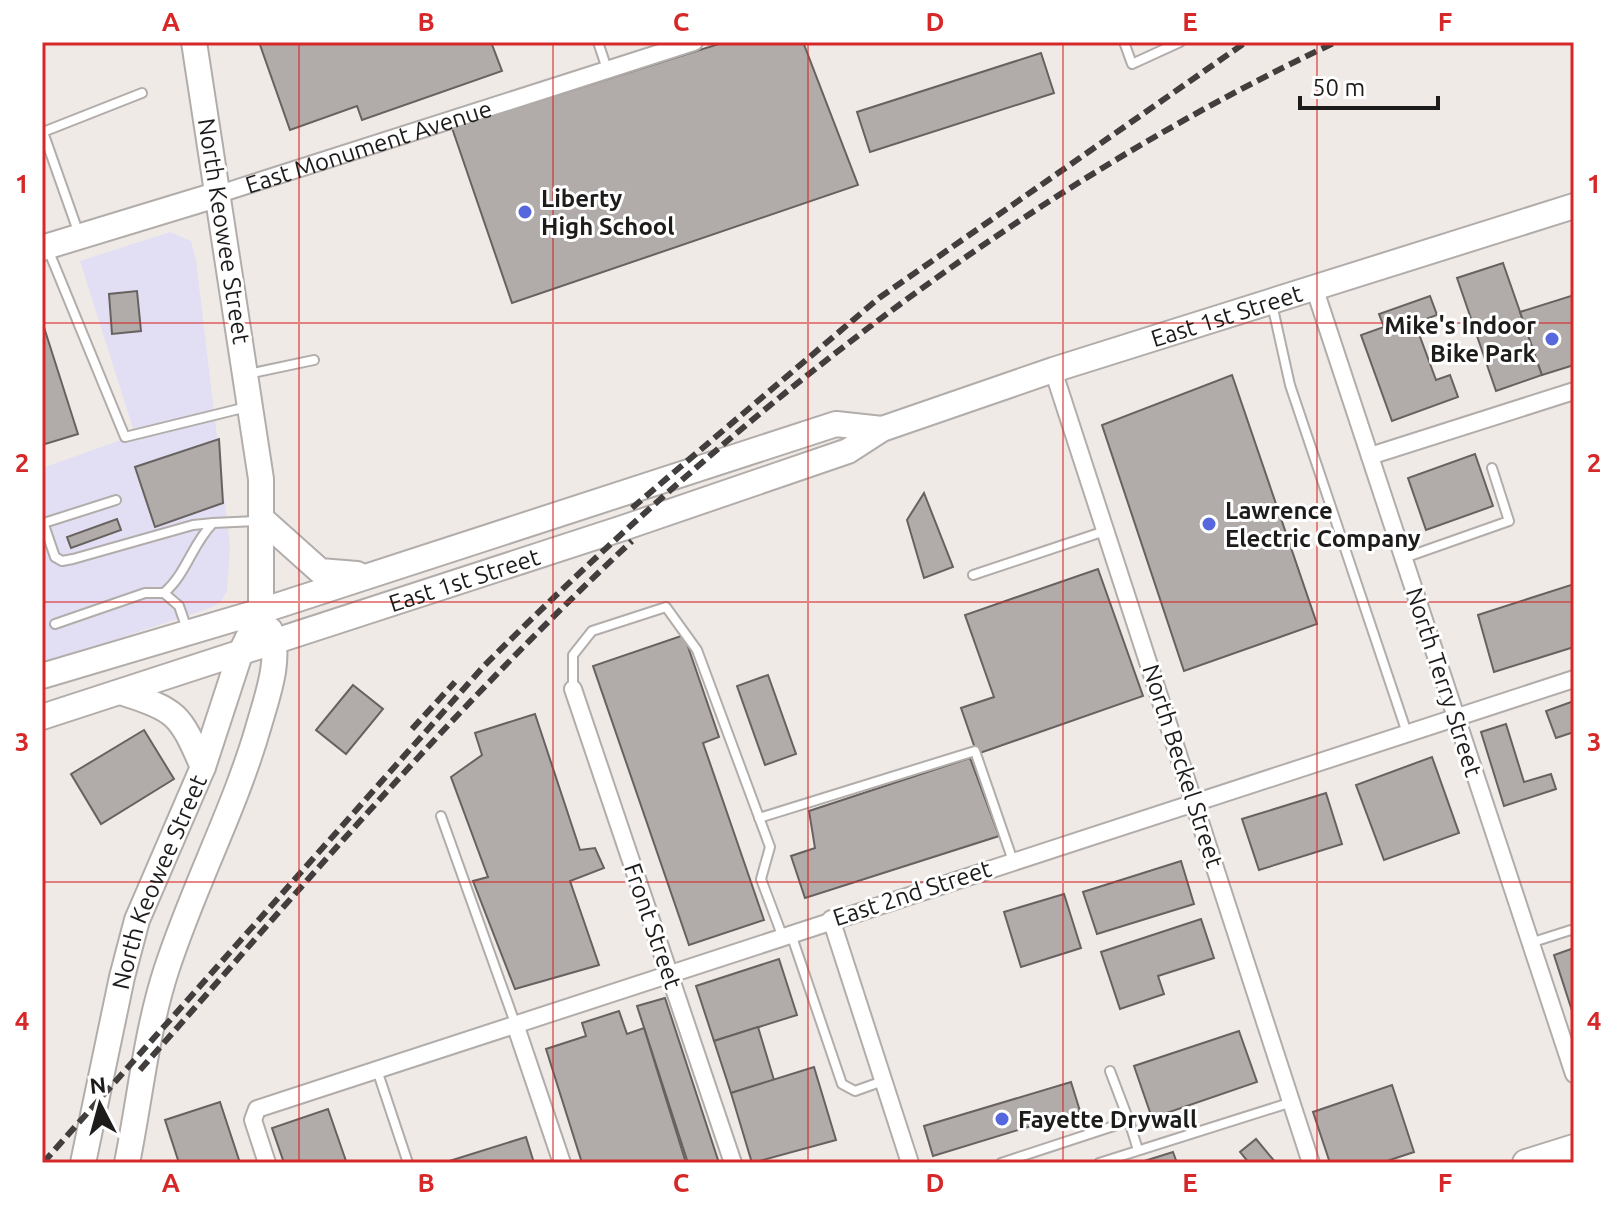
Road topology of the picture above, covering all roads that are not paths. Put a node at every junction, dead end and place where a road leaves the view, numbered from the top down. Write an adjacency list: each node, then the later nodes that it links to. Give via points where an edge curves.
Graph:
1 (194, 42): 9 (main road, North Keowee Street)
2 (598, 42): 7 (lane)
3 (694, 42): 6 (street, East Monument Avenue)
4 (1124, 42): 5 (lane, via 1132,64)
5 (1180, 42)
6 (664, 46): 7 (street, East Monument Avenue)
7 (607, 69): 9 (street, East Monument Avenue)
8 (142, 93): 11 (lane, via 43,132)
9 (216, 195): 11 (main road, East Monument Avenue); 17 (main road, North Keowee Street)
10 (1574, 206): 13 (main road, East 1st Street)
11 (79, 235): 12 (main road, East Monument Avenue)
12 (44, 248): 19 (lane, via 125,437)
13 (1315, 290): 14 (main road, East 1st Street); 21 (street, North Terry Street)
14 (1271, 303): 16 (main road, East 1st Street); 42 (lane, via 1290,385)
15 (314, 360): 17 (lane)
16 (1053, 370): 20 (main road, East 1st Street); 26 (street, North Beckel Street)
17 (247, 374): 19 (main road, North Keowee Street)
18 (1574, 391): 21 (street)
19 (251, 406): 24 (main road, North Keowee Street)
20 (882, 429): 28 (main road, East 1st Street, via 836,424); 34 (main road, East 1st Street, via 848,451)
21 (1370, 456): 27 (street, North Terry Street)
22 (1492, 468): 27 (lane, via 1509,521)
23 (116, 500): 25 (lane, via 47,522 55,557 73,559)
24 (263, 520): 25 (lane); 28 (main road, via 320,571); 31 (main road, North Keowee Street)
25 (213, 523): 30 (lane, via 199,538 176,583)
26 (1105, 531): 29 (lane); 44 (street, North Beckel Street)
27 (1404, 559): 41 (street, North Terry Street)
28 (371, 575): 31 (main road, East 1st Street)
29 (973, 575)
30 (164, 593): 32 (lane, via 145,593); 33 (lane, via 179,606)
31 (261, 611): 33 (main road, East 1st Street); 34 (main road, North Keowee Street); 35 (main road, North Keowee Street)
32 (55, 624)
33 (188, 633): 36 (main road, East 1st Street)
34 (276, 643): 35 (main road, East 1st Street); 64 (main road, North Keowee Street, via 249,760 157,1001)
35 (240, 654): 39 (main road, East 1st Street); 43 (main road, North Keowee Street)
36 (42, 676)
37 (1574, 679): 41 (street, East 2nd Street)
38 (573, 689): 46 (lane, via 573,655 592,631 666,607 697,650); 52 (street, Front Street)
39 (121, 692): 40 (main road, East 1st Street); 43 (main road, via 170,710 188,731)
40 (42, 717)
41 (1456, 718): 42 (street, East 2nd Street); 51 (street, North Terry Street)
42 (1407, 733): 44 (street, East 2nd Street)
43 (203, 767): 63 (main road, North Keowee Street, via 137,920)
44 (1195, 802): 47 (street, East 2nd Street); 58 (street, North Beckel Street)
45 (441, 816): 53 (lane)
46 (759, 818): 47 (lane, via 975,751); 50 (lane, via 770,847 761,879)
47 (1013, 861): 48 (street, East 2nd Street)
48 (831, 919): 50 (street, East 2nd Street); 57 (street)
49 (1574, 929): 51 (lane)
50 (786, 934): 52 (street, East 2nd Street); 57 (lane, via 842,1084 855,1091)
51 (1529, 943): 56 (street, North Terry Street)
52 (669, 973): 53 (street, East 2nd Street); 68 (street, Front Street)
53 (515, 1024): 54 (street, East 2nd Street); 67 (street)
54 (377, 1070): 65 (street, East 2nd Street, via 257,1109); 66 (lane)
55 (1110, 1071): 59 (lane)
56 (1574, 1074)
57 (883, 1081): 69 (street)
58 (1292, 1102): 61 (lane); 72 (street, North Beckel Street)
59 (1129, 1121): 61 (lane); 70 (lane)
60 (1574, 1148): 73 (main road)
61 (1138, 1150): 62 (lane)
62 (1124, 1159): 71 (lane)
63 (83, 1163)
64 (127, 1163)
65 (267, 1163)
66 (408, 1163)
67 (562, 1163)
68 (733, 1163)
69 (910, 1163)
70 (1001, 1163)
71 (1099, 1163)
72 (1311, 1163)
73 (1526, 1163)

